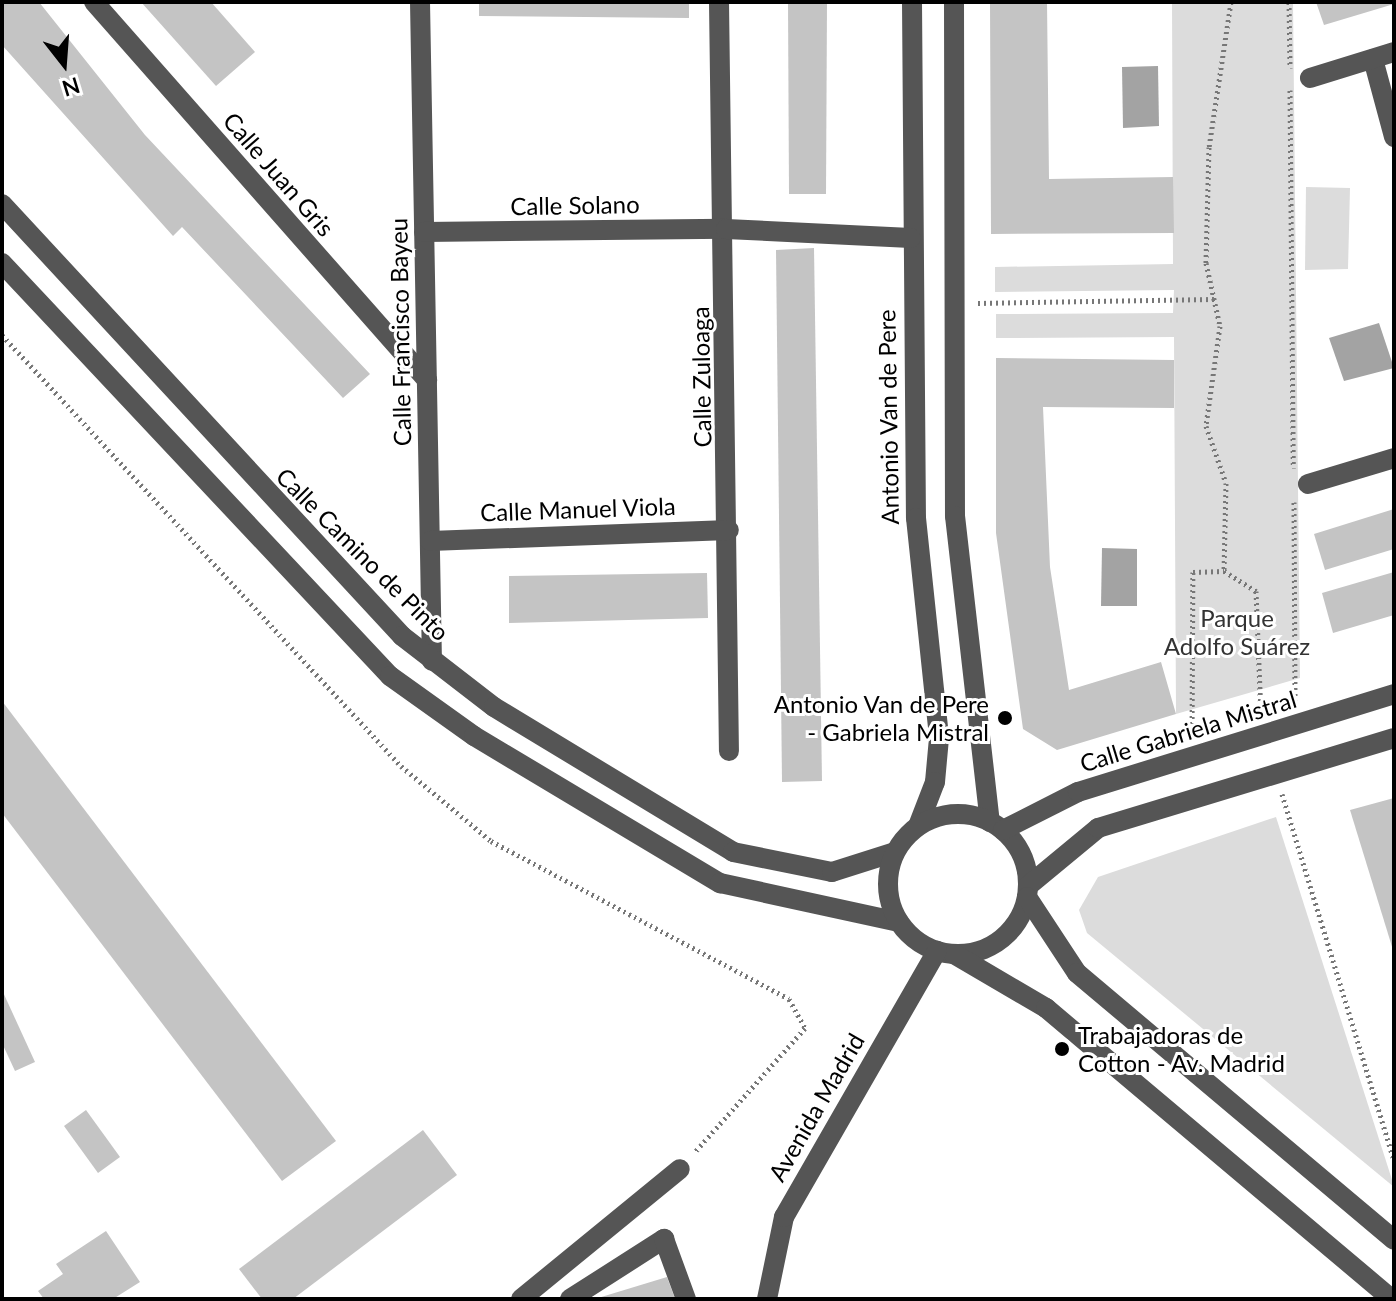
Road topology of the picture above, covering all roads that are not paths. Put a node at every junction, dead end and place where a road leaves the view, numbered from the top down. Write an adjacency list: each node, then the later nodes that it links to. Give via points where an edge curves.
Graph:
1 (94, 2): 15 (street, Calle Juan Gris)
2 (420, 2): 12 (street, Calle Francisco Bayeu)
3 (719, 2): 11 (street, Calle Zuloaga)
4 (912, 2): 13 (street, Antonio Van de Pere)
5 (954, 2): 25 (street, via 955,516)
6 (1394, 52): 7 (street)
7 (1373, 59): 8 (street); 9 (street)
8 (1310, 78)
9 (1394, 137)
10 (2, 204): 20 (street, Calle Camino de Pinto, via 281,511)
11 (726, 229): 12 (street, Calle Solano); 13 (street, Calle Solano); 18 (street, Calle Zuloaga)
12 (424, 232): 15 (street, Calle Francisco Bayeu)
13 (911, 238): 24 (street, Antonio Van de Pere, via 916,518 939,738 935,782)
14 (2, 263): 28 (street, via 390,676 474,736 720,883)
15 (427, 380): 19 (street, Calle Francisco Bayeu)
16 (1394, 458): 17 (street)
17 (1298, 482)
18 (729, 530): 19 (street, Calle Manuel Viola); 23 (street, Calle Zuloaga)
19 (430, 541): 20 (street, Calle Francisco Bayeu)
20 (432, 661): 26 (street, Calle Camino de Pinto, via 733,852 832,872)
21 (1394, 694): 25 (street, Calle Gabriela Mistral, via 1078,792)
22 (1394, 738): 27 (street, via 1098,828)
23 (729, 751)
24 (918, 826): 25 (street, via 959,814); 26 (street)
25 (997, 826): 27 (street, via 1024,858)
26 (895, 852): 28 (street, via 887,888)
27 (1027, 892): 29 (street, via 1020,916 993,944); 31 (street, via 1077,973)
28 (899, 922): 29 (street)
29 (946, 952): 35 (street, Avenida Madrid, via 784,1217); 36 (street, via 1046,1008)
30 (680, 1169): 32 (street)
31 (1394, 1240)
32 (521, 1299)
33 (570, 1299): 34 (street, via 664,1239)
34 (686, 1299)
35 (767, 1299)
36 (1391, 1299)

